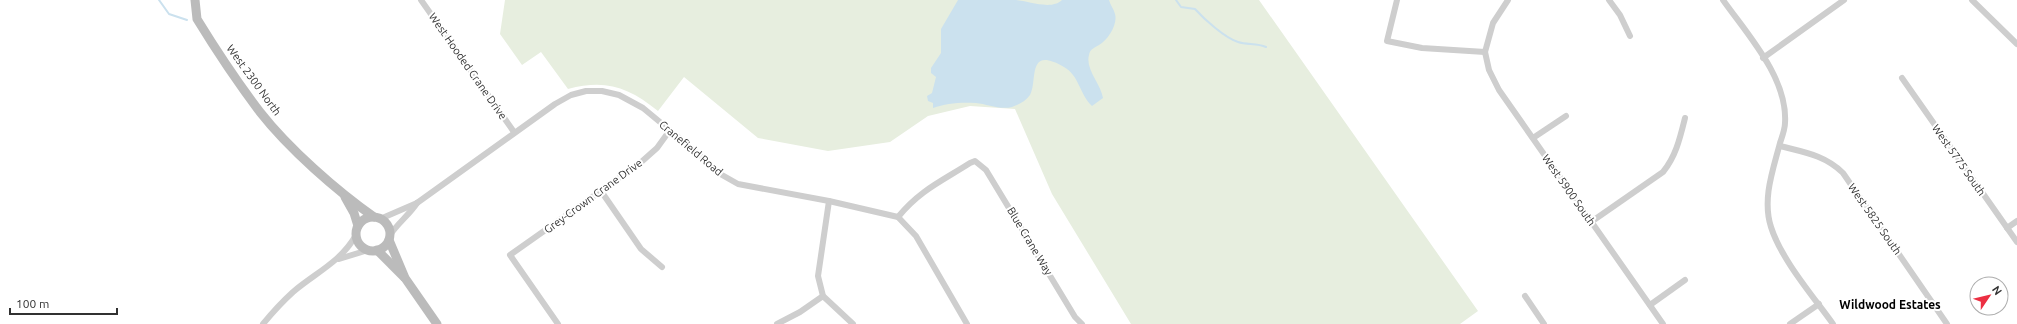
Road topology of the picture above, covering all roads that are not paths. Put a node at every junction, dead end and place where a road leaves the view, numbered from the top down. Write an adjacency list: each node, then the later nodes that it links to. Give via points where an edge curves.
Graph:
1 (195, 0): 21 (street, West 2300 North, via 197,19 261,112)
2 (422, 0): 17 (street, West Hooded Crane Drive)
3 (1397, 0): 11 (street, via 1387,41 1422,48)
4 (1508, 0): 11 (street, via 1493,23)
5 (1609, 0): 9 (street)
6 (1723, 0): 12 (street)
7 (1843, 0): 12 (street)
8 (1972, 0): 10 (street)
9 (1630, 36)
10 (2017, 44)
11 (1485, 52): 18 (street, West 5900 South, via 1489,70 1499,90)
12 (1763, 58): 19 (street, via 1778,83 1784,101 1785,123)
13 (1902, 78): 28 (street, West 5775 South)
14 (1566, 116): 18 (street)
15 (1685, 118): 27 (street, via 1677,149 1664,172)
16 (670, 130): 17 (street, Cranefield Road, via 631,100 619,94 586,91 571,95 555,104); 20 (street, Grey-Crown Crane Drive, via 657,148 639,164); 22 (street, Cranefield Road, via 715,171 738,184)
17 (514, 132): 23 (street, Cranefield Road)
18 (1533, 138): 27 (street, West 5900 South)
19 (1780, 146): 39 (street, via 1767,200 1771,226 1779,247); 52 (street, West 5825 South, via 1822,157 1843,173)
20 (601, 191): 34 (street, via 641,249); 43 (street, Grey-Crown Crane Drive, via 510,256)
21 (345, 197): 24 (street); 29 (street, via 354,213)
22 (829, 201): 25 (street, Cranefield Road); 37 (street, via 818,276)
23 (417, 203): 24 (street, Cranefield Road); 30 (street, Cranefield Road, via 397,224)
24 (377, 218): 29 (street, via 365,220); 30 (street, via 388,226)
25 (898, 218): 46 (street, via 916,236); 47 (street, Blue Crane Way, via 922,192 975,161 986,170)
26 (2017, 221): 28 (street)
27 (1591, 222): 40 (street, West 5900 South)
28 (2007, 228): 31 (street, West 5775 South)
29 (357, 231): 32 (street, via 360,244); 33 (street)
30 (390, 238): 32 (street, via 386,245); 35 (street)
31 (2017, 242)
32 (372, 250): 33 (street); 35 (street)
33 (338, 260): 41 (street, via 292,293)
34 (662, 267)
35 (405, 278): 42 (street)
36 (1685, 280): 40 (street)
37 (823, 296): 44 (street); 45 (street)
38 (1525, 296): 48 (street)
39 (1819, 304): 50 (street); 51 (street)
40 (1650, 305): 49 (street, West 5900 South)
41 (263, 324)
42 (436, 324)
43 (558, 324)
44 (778, 324)
45 (853, 324)
46 (967, 324)
47 (1082, 324)
48 (1544, 324)
49 (1663, 324)
50 (1790, 324)
51 (1833, 324)
52 (1947, 324)

